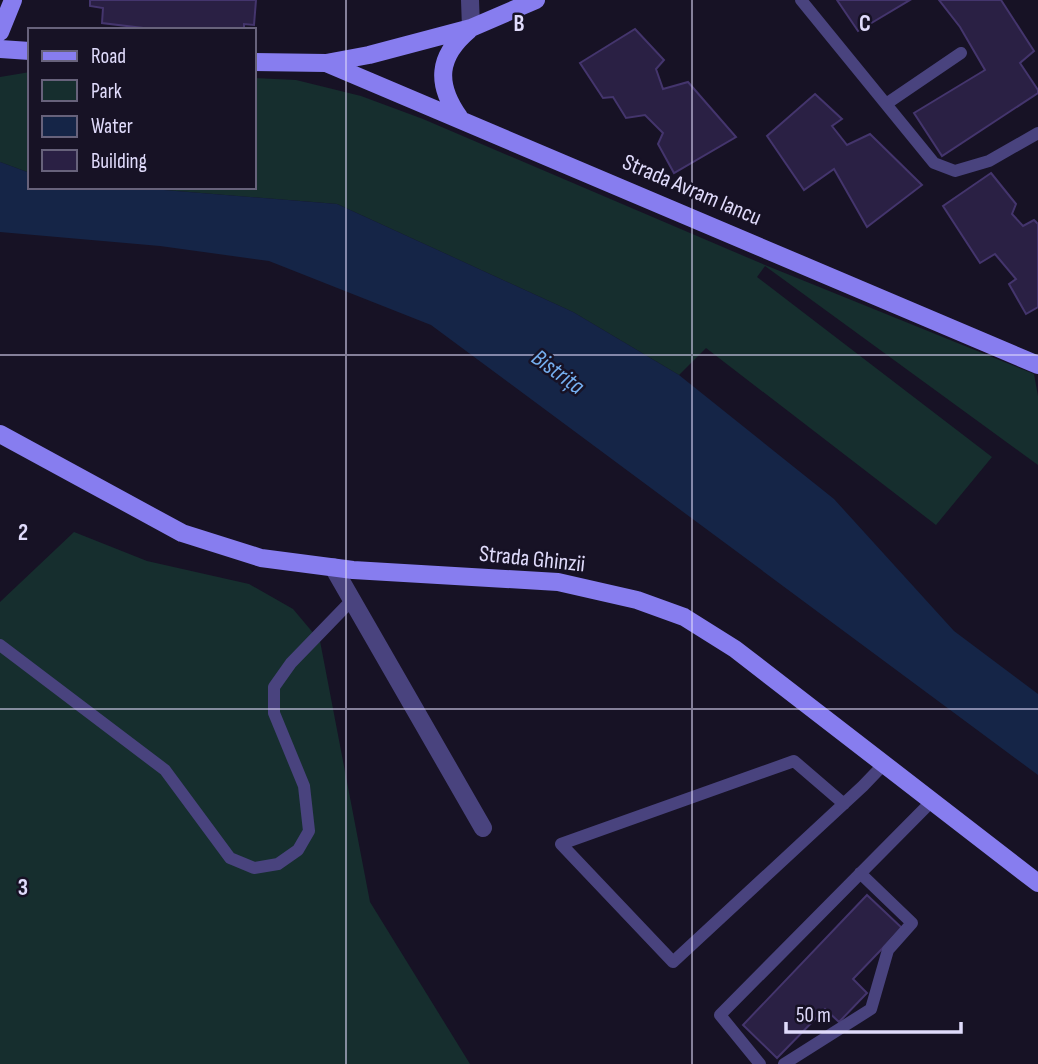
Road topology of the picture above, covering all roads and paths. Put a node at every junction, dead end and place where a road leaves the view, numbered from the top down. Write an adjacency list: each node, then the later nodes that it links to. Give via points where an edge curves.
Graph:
1 (13, 0): 6 (street)
2 (470, 0): 5 (street)
3 (536, 0): 5 (street)
4 (802, 0): 12 (lane)
5 (471, 28): 11 (street); 13 (street, via 455,41 442,80 447,100)
6 (0, 32)
7 (0, 49): 8 (street)
8 (28, 51)
9 (961, 53): 12 (lane)
10 (256, 62): 11 (street)
11 (327, 63): 13 (street, Strada Avram Iancu)
12 (886, 104): 14 (lane, via 934,163 955,171 989,161)
13 (459, 117): 15 (street, Strada Avram Iancu)
14 (1038, 133)
15 (1038, 365)
16 (0, 434): 17 (street, Strada Ghinzii, via 182,533 261,558)
17 (333, 567): 18 (street); 20 (street, Strada Ghinzii, via 558,582 637,600 673,613 735,649)
18 (352, 600): 19 (lane, via 274,687 274,713 304,786 309,831 298,850 278,864 254,867 230,859 165,770); 23 (street)
19 (0, 645)
20 (884, 764): 21 (street, Strada Ghinzii); 22 (lane)
21 (932, 801): 24 (lane); 25 (street, Strada Ghinzii)
22 (844, 804): 22 (lane, via 673,962 561,844 794,761)
23 (483, 828)
24 (860, 873): 26 (lane, via 720,1015); 27 (lane, via 912,923 888,950 871,1009)
25 (1038, 883)
26 (760, 1064)
27 (784, 1064)

